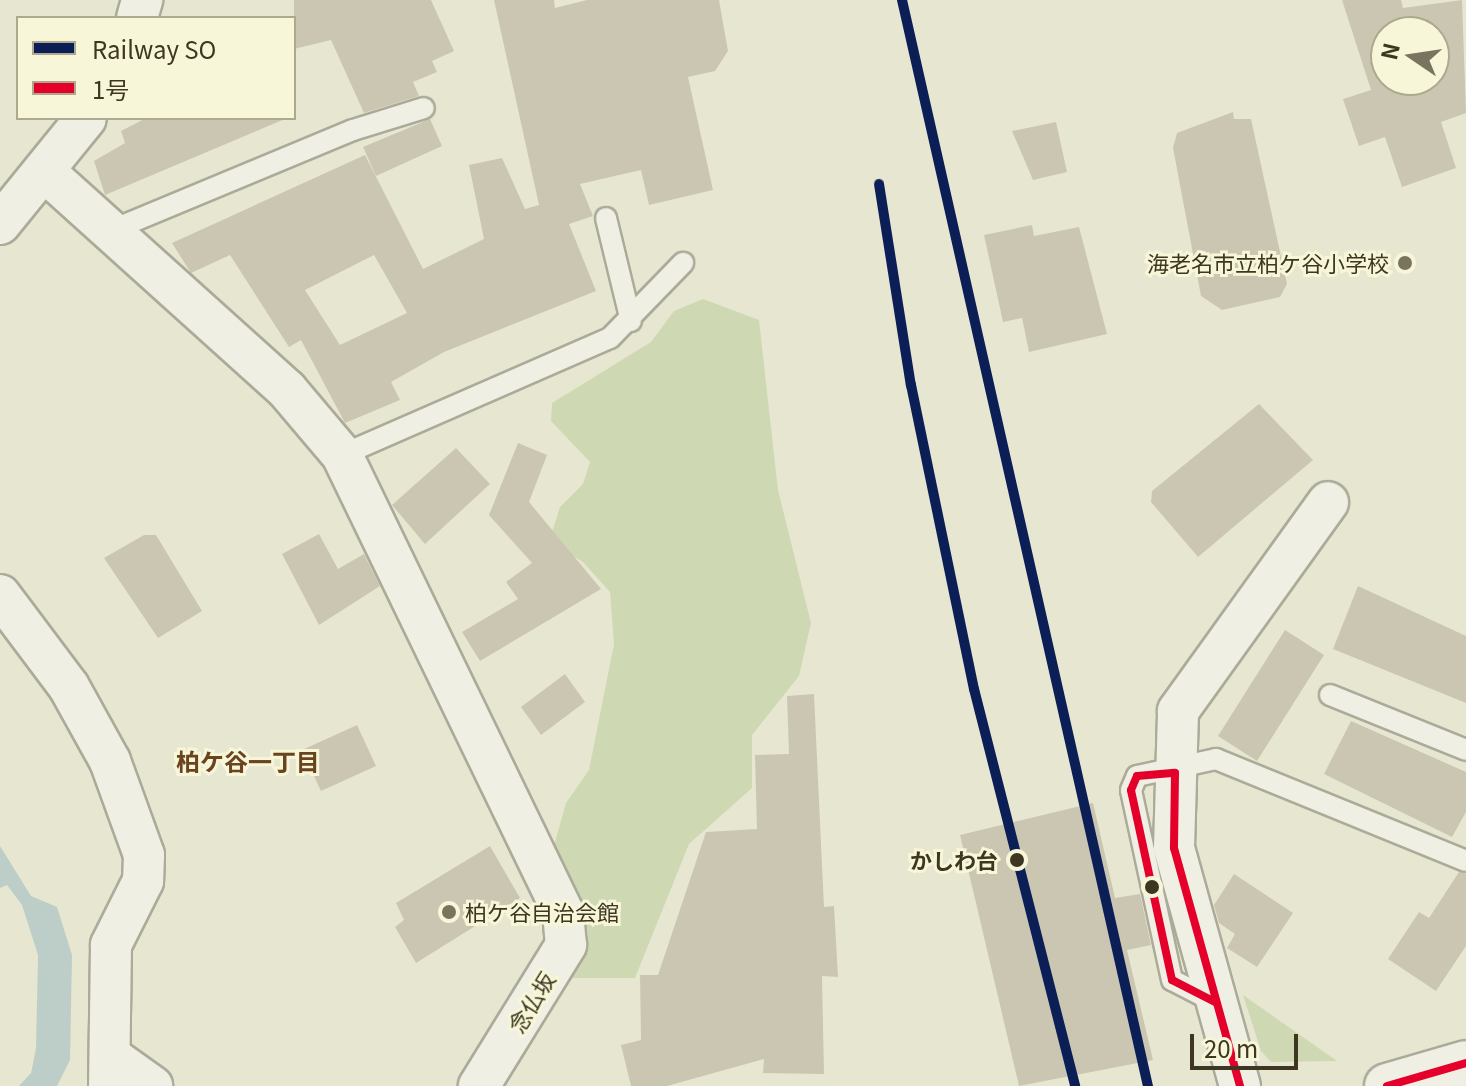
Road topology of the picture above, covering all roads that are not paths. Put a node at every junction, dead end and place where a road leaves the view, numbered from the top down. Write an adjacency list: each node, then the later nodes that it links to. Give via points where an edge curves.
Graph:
1 (424, 108): 6 (lane, via 353,130)
2 (84, 120): 3 (street)
3 (44, 171): 5 (street); 6 (street)
4 (606, 218): 8 (lane)
5 (0, 224)
6 (110, 231): 9 (street, via 287,390)
7 (683, 263): 8 (lane)
8 (631, 321): 9 (lane, via 610,338)
9 (342, 455): 19 (street, 念仏坂, via 563,912 566,945)
10 (1328, 502): 14 (street, via 1178,711)
11 (0, 595): 17 (street, via 42,642 76,699 110,761 144,855 143,881 111,945)
12 (1330, 695): 13 (lane)
13 (1466, 750)
14 (1175, 773): 15 (lane, via 1216,759); 20 (street, via 1174,848)
15 (1466, 861)
16 (1466, 1063): 21 (street)
17 (109, 1071): 18 (street)
18 (152, 1086)
19 (479, 1086)
20 (1240, 1086)
21 (1387, 1086)

